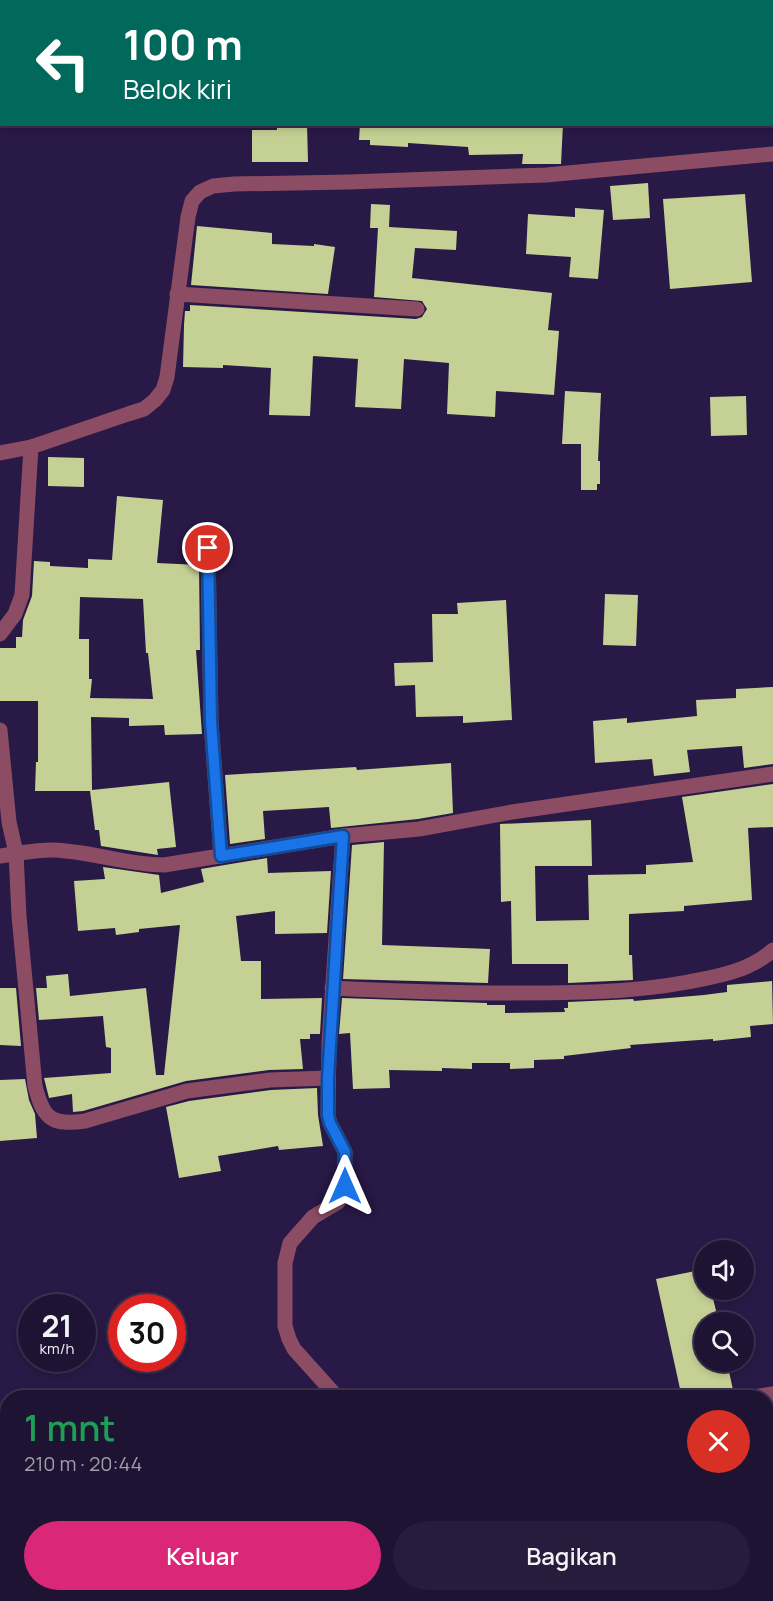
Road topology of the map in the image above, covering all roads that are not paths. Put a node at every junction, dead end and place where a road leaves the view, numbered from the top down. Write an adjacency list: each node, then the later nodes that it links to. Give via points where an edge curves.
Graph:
1 (773, 154): 2 (street, via 546,175 213,186 192,201)
2 (177, 294): 3 (street); 4 (street, via 167,377 155,400 144,409)
3 (417, 309)
4 (31, 447): 5 (street); 7 (street, via 22,595 15,614)
5 (0, 453)
6 (208, 548): 14 (street, via 211,722)
7 (0, 634)
8 (0, 730): 9 (street)
9 (1, 746): 12 (street)
10 (773, 774): 11 (street, via 419,829)
11 (343, 836): 14 (street); 16 (street)
12 (16, 854): 13 (street); 14 (street, via 65,850 148,865); 17 (street, via 35,1086 39,1104 51,1119 85,1121 187,1091 234,1083)
13 (0, 856)
14 (221, 856)
15 (773, 950): 16 (street, via 748,968 718,976 656,988 590,994)
16 (332, 988): 17 (street)
17 (328, 1078): 18 (street, via 328,1115 345,1152 345,1186 342,1198 313,1217 290,1243 285,1263 285,1326 294,1349)
18 (331, 1390)

